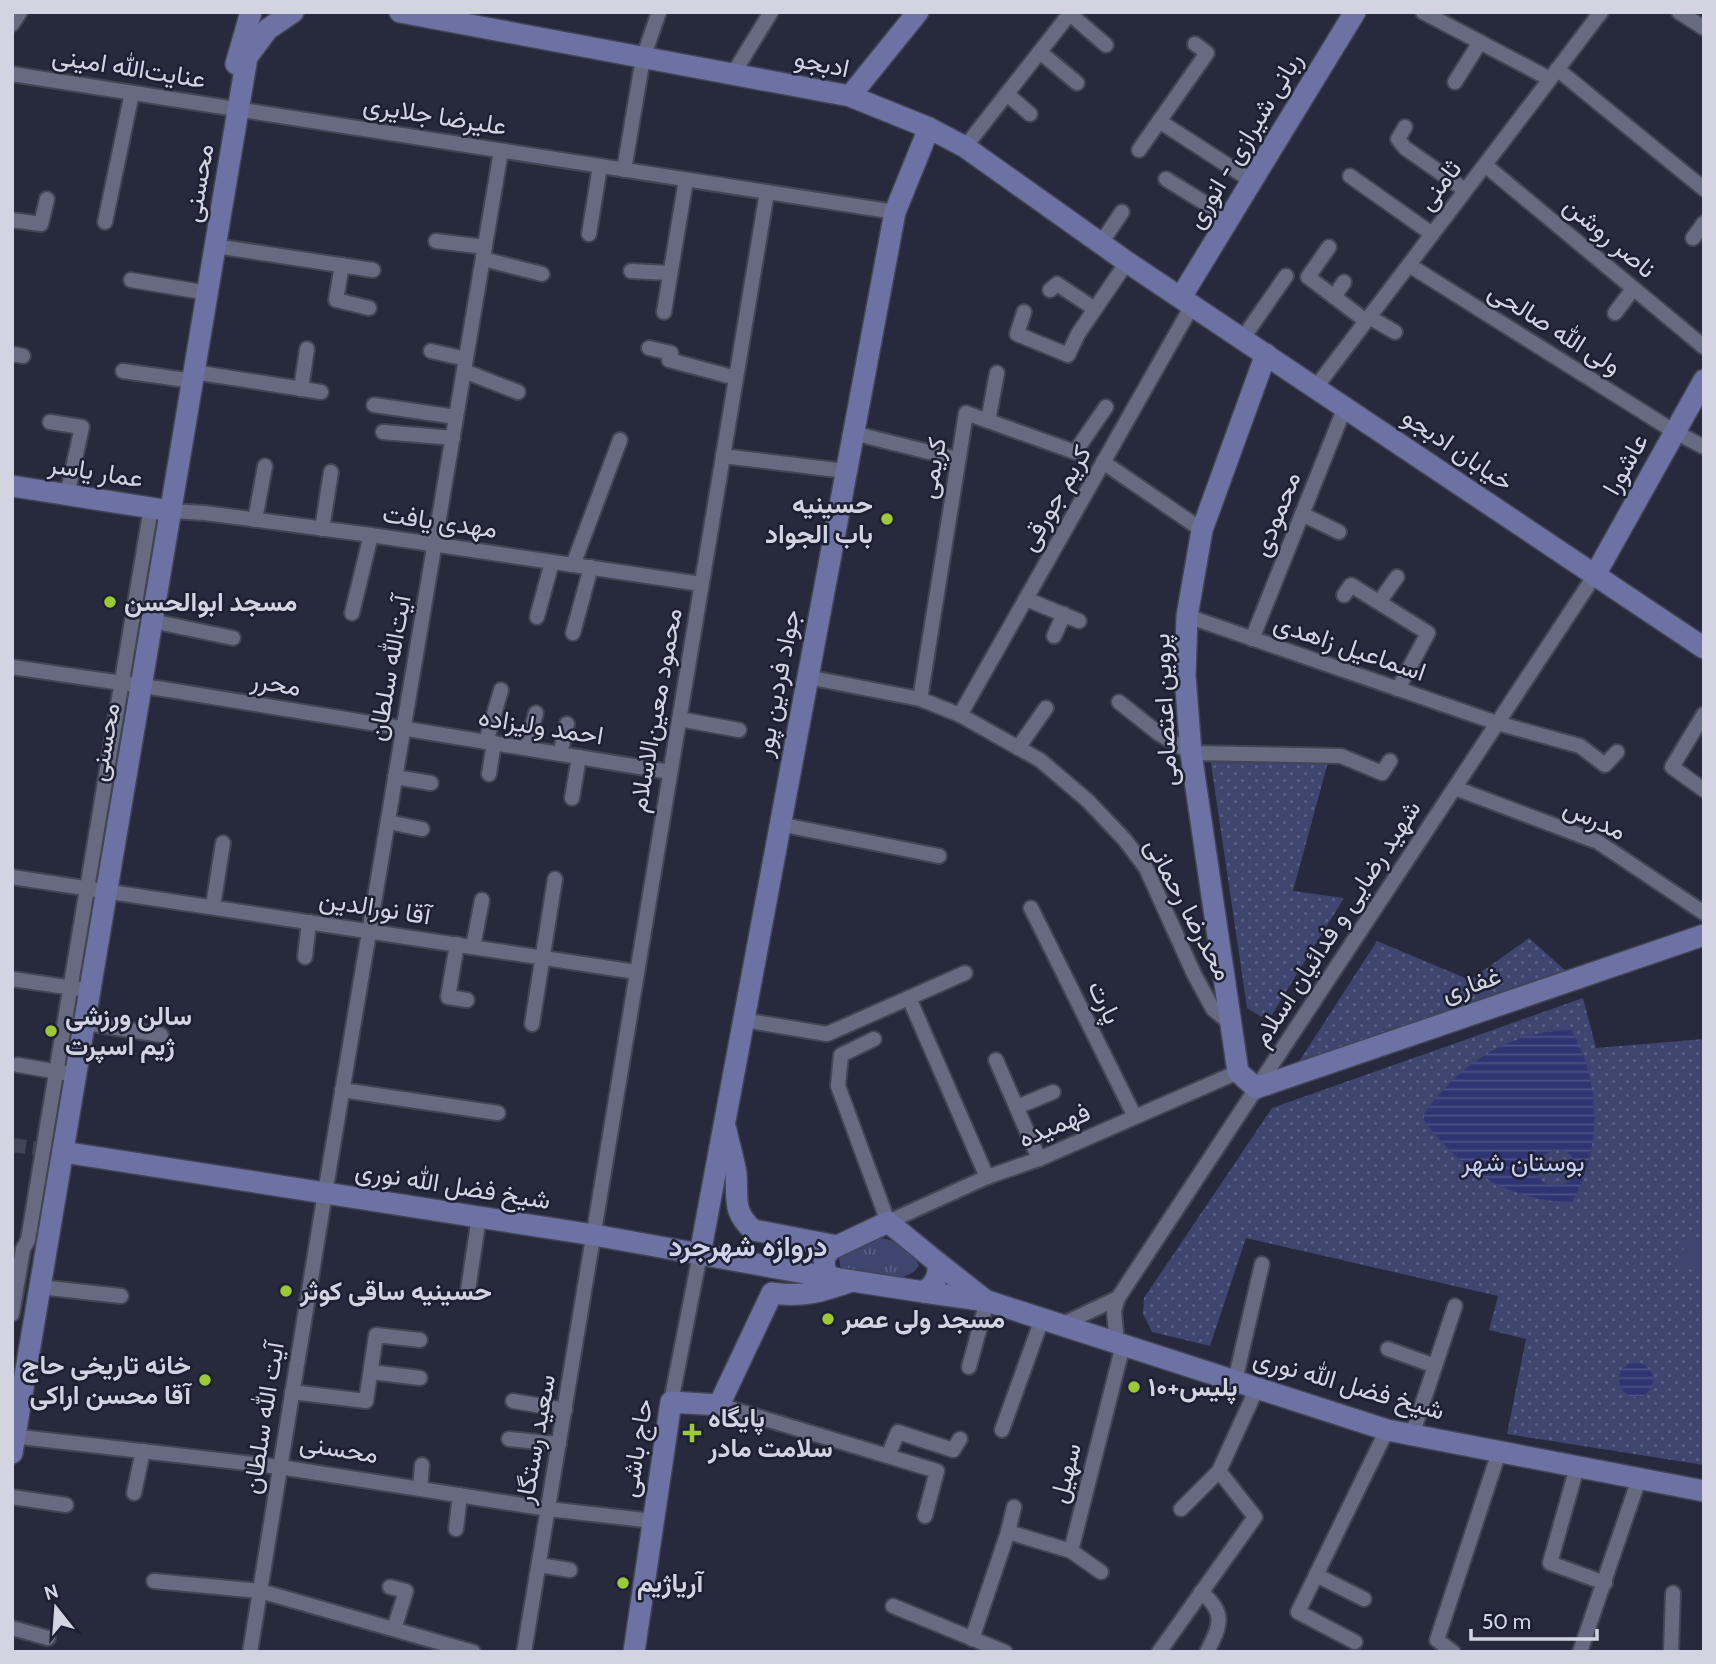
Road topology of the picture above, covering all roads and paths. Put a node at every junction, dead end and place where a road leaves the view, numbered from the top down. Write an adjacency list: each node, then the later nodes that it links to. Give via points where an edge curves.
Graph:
1 (20, 12): 14 (street)
2 (251, 12): 29 (street, محسنی, via 237,55)
3 (293, 12): 29 (street, محسنی, via 268,29 247,57)
4 (400, 12): 13 (street, ادبجو)
5 (659, 12): 20 (street)
6 (771, 12): 22 (street)
7 (918, 12): 28 (street)
8 (1355, 12): 43 (street, ربانی شیرازی - انوری)
9 (1423, 12): 16 (street)
10 (1601, 12): 23 (street, ثامنی)
11 (1679, 12): 15 (street)
12 (1070, 13): 18 (street); 19 (street)
13 (444, 16): 20 (street, ادبجو)
14 (12, 24)
15 (1704, 28)
16 (1480, 41): 23 (street); 24 (street)
17 (1195, 44): 31 (street, via 1208,53)
18 (1106, 45)
19 (1040, 52): 25 (street); 27 (street)
20 (643, 58): 22 (street, ادبجو); 39 (street)
21 (12, 74): 26 (street, عنایت‌الله امینی)
22 (733, 74): 28 (street, ادبجو)
23 (1553, 74): 37 (street, ثامنی); 44 (street)
24 (1455, 82)
25 (1077, 83)
26 (132, 93): 29 (street, عنایت‌الله امینی); 52 (street)
27 (1006, 94): 30 (street); 34 (street)
28 (850, 96): 33 (street, ادبجو)
29 (233, 108): 35 (street, علیرضا جلایری); 59 (street, محسنی); 74 (street, محسنی)
30 (1030, 114)
31 (1159, 121): 36 (street); 43 (street)
32 (1405, 127): 45 (street, via 1398,139 1405,148)
33 (929, 128): 34 (street, ادبجو); 48 (street, جواد فردین پور)
34 (965, 147): 58 (street, ادبجو)
35 (501, 150): 38 (street, علیرضا جلایری); 61 (street, آیت‌الله سلطان)
36 (1139, 150)
37 (1485, 165): 45 (street, ثامنی); 72 (street, ناصر روشن)
38 (600, 166): 39 (street, علیرضا جلایری); 54 (street)
39 (624, 170): 42 (street, علیرضا جلایری)
40 (1350, 176): 55 (street)
41 (1166, 179): 50 (street)
42 (686, 180): 46 (street, علیرضا جلایری); 68 (street)
43 (1252, 181): 50 (street, ربانی شیرازی - انوری)
44 (1704, 189)
45 (1465, 190): 55 (street, ثامنی)
46 (767, 192): 48 (street, علیرضا جلایری); 93 (street, محمود معین‌الاسلام)
47 (47, 200): 51 (street, via 41,224)
48 (895, 212): 108 (street, جواد فردین پور)
49 (1122, 212): 58 (street)
50 (1229, 218): 76 (street, ربانی شیرازی - انوری)
51 (12, 220)
52 (105, 222)
53 (1704, 223): 56 (street)
54 (589, 234)
55 (1432, 234): 64 (street, ثامنی)
56 (1693, 238)
57 (436, 241): 61 (street)
58 (1101, 243): 62 (street, ادبجو)
59 (215, 246): 63 (street); 74 (street, محسنی)
60 (1329, 247): 75 (street, via 1308,277)
61 (484, 253): 67 (street); 90 (street, آیت‌الله سلطان)
62 (1127, 262): 76 (street, ادبجو); 78 (street)
63 (342, 265): 65 (street); 77 (street, via 337,300)
64 (1409, 265): 82 (street, ثامنی); 107 (street, ولی الله صالحی)
65 (373, 270)
66 (631, 271): 68 (street)
67 (542, 274)
68 (670, 274): 79 (street)
69 (1286, 276): 84 (street)
70 (131, 280): 74 (street)
71 (1344, 282): 75 (street)
72 (1633, 289): 81 (street); 85 (street, ناصر روشن)
73 (1050, 290): 78 (street, via 1057,284)
74 (203, 292): 94 (street, محسنی)
75 (1334, 297): 82 (street)
76 (1187, 301): 84 (street, خیابان ادبجو); 114 (street, کریم جورقی)
77 (369, 308)
78 (1095, 309): 80 (street, via 1068,355 1017,334)
79 (664, 312)
80 (1024, 312)
81 (1615, 313)
82 (1368, 319): 83 (street); 96 (street, ثامنی)
83 (1395, 332)
84 (1243, 338): 89 (street, خیابان ادبجو)
85 (1704, 347)
86 (649, 348): 93 (street, via 671,354 669,360)
87 (307, 349): 97 (street)
88 (431, 351): 90 (street)
89 (1266, 354): 96 (street, خیابان ادبجو); 124 (street, پروین اعتصامی)
90 (465, 365): 99 (street); 103 (street, آیت‌الله سلطان)
91 (123, 370): 94 (street)
92 (997, 373): 104 (street)
93 (736, 377): 112 (street, محمود معین‌الاسلام)
94 (190, 378): 97 (street); 120 (street, محسنی)
95 (1704, 380): 107 (street, عاشورا)
96 (1316, 387): 102 (street, خیابان ادبجو)
97 (301, 389): 98 (street)
98 (321, 391)
99 (518, 392)
100 (374, 405): 103 (street)
101 (1106, 407): 104 (street, via 1075,452)
102 (1345, 407): 121 (street, محمودی); 131 (street, خیابان ادبجو)
103 (456, 417): 109 (street, آیت‌الله سلطان)
104 (988, 421): 113 (street, کریمی, via 966,414)
105 (50, 422): 119 (street, via 82,427)
106 (383, 432): 109 (street)
107 (1675, 432): 111 (street, ولی الله صالحی); 131 (street, عاشورا)
108 (853, 433): 113 (street); 116 (street, جواد فردین پور)
109 (453, 438): 127 (street, آیت‌الله سلطان)
110 (620, 440): 129 (street)
111 (1704, 447)
112 (723, 456): 116 (street); 133 (street, محمود معین‌الاسلام)
113 (957, 459): 153 (street, کریمی)
114 (1103, 462): 124 (street); 135 (street, کریم جورقی)
115 (265, 466): 122 (street)
116 (845, 471): 149 (street, جواد فردین پور)
117 (331, 472): 123 (street)
118 (12, 486): 119 (street, عمار یاسر)
119 (67, 495): 120 (street, عمار یاسر)
120 (161, 510): 122 (street, مهدی یافت); 141 (street, محسنی); 150 (street, محسنی)
121 (1302, 514): 125 (street); 146 (street, محمودی)
122 (255, 520): 123 (street, مهدی یافت)
123 (322, 529): 126 (street, مهدی یافت)
124 (1202, 530): 139 (street, پروین اعتصامی)
125 (1339, 532)
126 (370, 536): 127 (street, مهدی یافت); 137 (street)
127 (434, 544): 128 (street, مهدی یافت); 162 (street, آیت‌الله سلطان)
128 (552, 562): 129 (street, مهدی یافت); 140 (street)
129 (573, 565): 130 (street, مهدی یافت)
130 (591, 567): 133 (street, مهدی یافت); 143 (street)
131 (1595, 575): 147 (street, خیابان ادبجو); 160 (street, شهید رضایی و فدائیان اسلام)
132 (1398, 577): 136 (street)
133 (701, 584): 159 (street, محمود معین‌الاسلام)
134 (1344, 595): 136 (street, via 1351,584)
135 (1026, 599): 138 (street); 158 (street, کریم جورقی)
136 (1379, 601): 151 (street, via 1429,633)
137 (352, 613)
138 (1064, 614): 142 (street); 144 (street)
139 (1187, 616): 146 (street, اسماعیل زاهدی); 167 (street, پروین اعتصامی, via 1185,676)
140 (537, 617)
141 (152, 621): 145 (street); 150 (street, محسنی)
142 (1079, 621)
143 (573, 633)
144 (1054, 636)
145 (233, 638)
146 (1252, 639): 151 (street, اسماعیل زاهدی)
147 (1704, 648)
148 (12, 667): 150 (street, محرر)
149 (807, 677): 153 (street, محدرضا رحمانی); 180 (street, جواد فردین پور)
150 (132, 685): 162 (street, محرر); 186 (street, محسنی)
151 (1398, 689): 160 (street, اسماعیل زاهدی)
152 (500, 690): 164 (street)
153 (920, 698): 158 (street, محدرضا رحمانی)
154 (1119, 702): 167 (street)
155 (1046, 708): 166 (street)
156 (536, 713): 165 (street)
157 (1704, 714): 177 (street, via 1672,767)
158 (960, 715): 166 (street, محدرضا رحمانی)
159 (679, 719): 163 (street); 172 (street, محمود معین‌الاسلام)
160 (1497, 723): 168 (street, اسماعیل زاهدی, via 1580,746 1605,765); 176 (street, شهید رضایی و فدائیان اسلام)
161 (567, 724): 169 (street)
162 (403, 728): 164 (street, احمد ولیزاده); 174 (street, آیت‌الله سلطان)
163 (739, 730)
164 (490, 743): 165 (street, احمد ولیزاده); 173 (street)
165 (526, 748): 169 (street, احمد ولیزاده)
166 (1018, 748): 206 (street, محدرضا رحمانی, via 1040,760 1088,801 1125,840 1146,869 1213,1009)
167 (1191, 752): 171 (street, via 1341,756 1382,772); 206 (street, پروین اعتصامی)
168 (1617, 752)
169 (560, 754): 170 (street, احمد ولیزاده)
170 (579, 757): 172 (street, احمد ولیزاده); 178 (street)
171 (1391, 761)
172 (670, 772): 198 (street, محمود معین‌الاسلام)
173 (489, 774)
174 (395, 777): 175 (street); 179 (street, آیت‌الله سلطان)
175 (431, 783)
176 (1454, 788): 190 (street, مدرس, via 1598,842); 214 (street, شهید رضایی و فدائیان اسلام)
177 (1704, 790)
178 (572, 798)
179 (388, 822): 181 (street); 192 (street, آیت‌الله سلطان)
180 (779, 824): 183 (street); 204 (street, جواد فردین پور)
181 (422, 829)
182 (223, 844): 188 (street)
183 (939, 856)
184 (12, 877): 186 (street, آقا نورالدین)
185 (555, 879): 197 (street)
186 (97, 889): 188 (street, آقا نورالدین); 201 (street, محسنی)
187 (482, 900): 195 (street)
188 (213, 906): 191 (street, آقا نورالدین)
189 (1031, 908): 219 (street, پارت)
190 (1704, 913)
191 (309, 922): 192 (street, آقا نورالدین); 196 (street)
192 (369, 931): 194 (street, آقا نورالدین); 215 (street, آیت‌الله سلطان)
193 (1704, 935): 214 (street, غفاری)
194 (457, 944): 195 (street, آقا نورالدین); 203 (street, via 448,997)
195 (473, 947): 197 (street, آقا نورالدین)
196 (305, 957)
197 (543, 958): 198 (street, آقا نورالدین); 207 (street)
198 (636, 972): 227 (street, محمود معین‌الاسلام)
199 (965, 973): 202 (street)
200 (12, 979): 201 (street)
201 (80, 989): 205 (street, محسنی); 213 (street, محسنی)
202 (909, 998): 204 (street, via 827,1034); 223 (street)
203 (467, 1000)
204 (743, 1020): 220 (street, جواد فردین پور)
205 (85, 1023): 208 (street); 213 (street, محسنی)
206 (1230, 1023): 212 (street, پروین اعتصامی)
207 (533, 1024)
208 (161, 1035)
209 (874, 1039): 226 (street, via 841,1055 838,1086)
210 (996, 1060): 217 (street)
211 (18, 1065): 213 (street)
212 (1238, 1072): 214 (street); 219 (street, فهمیده)
213 (66, 1073): 221 (street, محسنی); 240 (street)
214 (1256, 1088): 237 (street, شهید رضایی و فدائیان اسلام)
215 (342, 1090): 218 (street); 224 (street, آیت‌الله سلطان)
216 (1053, 1092): 217 (street)
217 (1017, 1107): 222 (street)
218 (498, 1113)
219 (1135, 1117): 222 (street, فهمیده)
220 (724, 1121): 228 (street, via 736,1173 736,1206 743,1221 753,1230); 229 (street, جواد فردین پور)
221 (63, 1152): 224 (street, شیخ فضل الله نوری); 233 (street, محسنی)
222 (1039, 1159): 223 (street, فهمیده)
223 (987, 1177): 226 (street, فهمیده)
224 (325, 1193): 225 (street, شیخ فضل الله نوری); 251 (street, آیت الله سلطان)
225 (479, 1217): 227 (street, شیخ فضل الله نوری); 234 (street)
226 (888, 1222): 228 (street); 230 (street, شیخ فضل الله نوری)
227 (594, 1235): 229 (street, شیخ فضل الله نوری); 255 (street, سعید رستگار)
228 (837, 1246): 232 (street, via 823,1262 825,1272)
229 (700, 1254): 232 (street, شیخ فضل الله نوری); 253 (street, حاج باشی)
230 (938, 1263): 235 (street, via 935,1281); 238 (street, شیخ فضل الله نوری)
231 (1262, 1264): 249 (street)
232 (843, 1279): 235 (street, شیخ فضل الله نوری); 254 (street, via 811,1294 772,1293)
233 (40, 1286): 236 (street); 261 (street, محسنی)
234 (468, 1290)
235 (924, 1292): 238 (street, شیخ فضل الله نوری)
236 (121, 1296)
237 (1118, 1298): 241 (street); 243 (street, شهید رضایی و فدائیان اسلام, via 1114,1311)
238 (987, 1301): 241 (street, شیخ فضل الله نوری); 246 (street)
239 (1455, 1306): 245 (street)
240 (12, 1314)
241 (1052, 1322): 243 (street, شیخ فضل الله نوری); 256 (street)
242 (420, 1340): 247 (street, via 376,1335)
243 (1120, 1344): 249 (street, شیخ فضل الله نوری); 284 (street, سهیل)
244 (1388, 1349): 245 (street)
245 (1435, 1366): 258 (street)
246 (969, 1367)
247 (371, 1371): 248 (street); 251 (street, via 366,1401)
248 (420, 1378)
249 (1235, 1381): 250 (street, شیخ فضل الله نوری)
250 (1257, 1388): 257 (street, شیخ فضل الله نوری); 269 (street)
251 (292, 1392): 267 (street, آیت الله سلطان)
252 (513, 1401): 255 (street)
253 (671, 1402): 254 (street); 281 (street, حاج باشی)
254 (719, 1405): 265 (street)
255 (565, 1410): 262 (street, سعید رستگار)
256 (1002, 1430)
257 (1387, 1430): 258 (street, شیخ فضل الله نوری); 288 (street)
258 (1412, 1435): 264 (street, شیخ فضل الله نوری)
259 (509, 1439): 262 (street)
260 (961, 1439): 265 (street, via 953,1450 898,1432)
261 (13, 1442): 263 (street, محسنی)
262 (559, 1444): 278 (street, سعید رستگار)
263 (143, 1451): 267 (street, محسنی); 273 (street)
264 (1499, 1452): 268 (street, شیخ فضل الله نوری); 310 (street, via 1437,1640)
265 (888, 1456): 280 (street, via 937,1471)
266 (422, 1465): 271 (street)
267 (280, 1467): 271 (street, محسنی); 292 (street, آیت الله سلطان)
268 (1577, 1467): 270 (street, شیخ فضل الله نوری); 290 (street, via 1550,1563)
269 (1219, 1471): 279 (street); 293 (street, via 1255,1517)
270 (1639, 1479): 272 (street, شیخ فضل الله نوری); 290 (street)
271 (420, 1489): 274 (street, محسنی)
272 (1704, 1491)
273 (134, 1493)
274 (460, 1495): 278 (street, محسنی); 282 (street)
275 (12, 1497): 276 (street)
276 (66, 1505)
277 (1014, 1507): 283 (street)
278 (548, 1509): 281 (street, محسنی); 285 (street, سعید رستگار)
279 (1181, 1509)
280 (925, 1516)
281 (653, 1521): 306 (street, حاج باشی)
282 (456, 1529)
283 (1008, 1532): 284 (street); 300 (street)
284 (1071, 1550): 287 (street)
285 (539, 1565): 286 (street); 305 (street, سعید رستگار)
286 (570, 1570)
287 (1101, 1572)
288 (1316, 1575): 295 (street); 301 (street, via 1298,1612)
289 (154, 1581): 292 (street)
290 (1605, 1583): 311 (street)
291 (390, 1587): 298 (street, via 406,1591)
292 (260, 1591): 298 (street); 303 (street, آیت الله سلطان)
293 (1201, 1592): 308 (street); 309 (street, via 1219,1614 1219,1627)
294 (1673, 1593): 312 (street)
295 (1364, 1599)
296 (893, 1606): 300 (street)
297 (12, 1628): 299 (street)
298 (394, 1629): 302 (street)
299 (48, 1638)
300 (972, 1639): 307 (street)
301 (1354, 1642)
302 (450, 1649): 304 (street)
303 (250, 1652)
304 (473, 1652)
305 (524, 1652)
306 (634, 1652)
307 (1004, 1652)
308 (1159, 1652)
309 (1207, 1652)
310 (1453, 1652)
311 (1580, 1652)
312 (1671, 1652)

